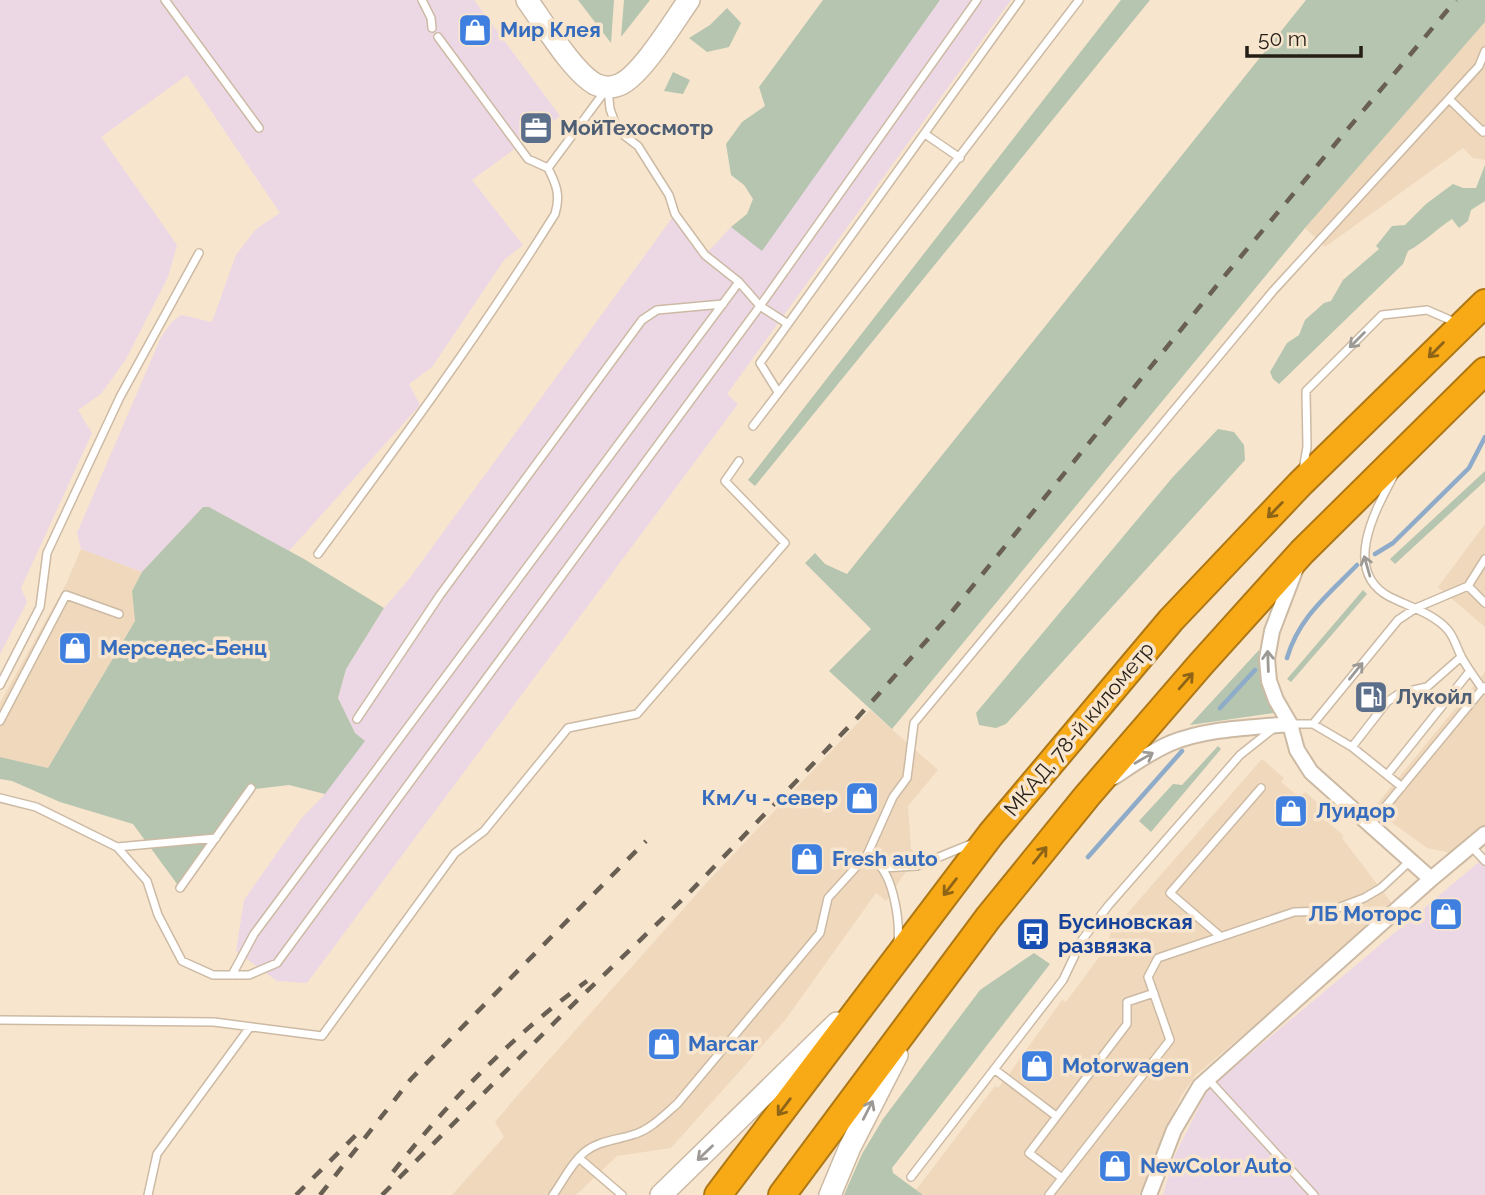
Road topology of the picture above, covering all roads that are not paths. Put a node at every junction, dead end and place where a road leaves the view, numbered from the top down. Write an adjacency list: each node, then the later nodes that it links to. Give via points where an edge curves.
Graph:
1 (165, 0): 13 (lane)
2 (422, 0): 8 (lane)
3 (527, 0): 11 (main road, via 580,72)
4 (689, 0): 11 (main road, via 640,69 622,84)
5 (977, 0): 22 (lane)
6 (1020, 0): 15 (lane)
7 (1079, 0): 16 (lane)
8 (432, 29)
9 (438, 37): 17 (lane, via 528,159)
10 (1485, 51): 12 (lane, via 1479,66)
11 (608, 88): 17 (lane); 19 (lane, via 615,123 638,146 669,195 675,214 705,255)
12 (1449, 99): 14 (lane); 61 (lane, via 1264,301 914,723 907,778 892,797)
13 (259, 128)
14 (1485, 130)
15 (925, 134): 16 (lane); 23 (lane)
16 (960, 158): 27 (lane)
17 (548, 167): 34 (lane, via 558,188 555,214 505,293)
18 (199, 253): 42 (lane, via 120,397 47,553 40,607)
19 (739, 282): 21 (lane); 22 (lane)
20 (1485, 303): 24 (highway, МКАД, 78-й километр)
21 (723, 304): 44 (lane, via 657,310 642,320 440,595); 69 (lane, via 254,934)
22 (760, 306): 23 (lane); 69 (lane, via 277,963 249,975)
23 (788, 324): 27 (lane, via 760,363)
24 (1460, 325): 32 (highway, МКАД, 78-й километр, one-way to 32); 32 (lane, one-way to 32, via 1427,310 1382,315 1306,391 1307,447)
25 (1485, 371): 28 (highway)
26 (1485, 381): 28 (main road)
27 (778, 392): 29 (lane)
28 (1447, 408): 30 (highway)
29 (753, 426)
30 (1412, 442): 33 (highway); 38 (lane, one-way to 30, via 1374,584 1364,563 1364,545 1377,506)
31 (739, 461): 74 (lane, via 725,481 785,543 636,714 568,728 484,831 455,853 322,1036)
32 (1300, 484): 56 (highway, МКАД, 78-й километр, one-way to 56, via 1171,620)
33 (1302, 552): 47 (street, one-way to 33, via 1269,681 1268,647); 53 (highway, one-way to 33)
34 (318, 554)
35 (1485, 559): 36 (lane)
36 (1468, 586): 37 (lane); 38 (lane)
37 (1485, 603)
38 (1416, 608): 40 (lane, via 1448,629); 46 (lane, one-way to 38, via 1398,620)
39 (119, 614): 45 (lane, via 66,595)
40 (1461, 657): 41 (lane); 48 (lane, via 1427,687 1400,693 1387,702)
41 (1470, 671): 43 (lane); 49 (lane)
42 (0, 685)
43 (1484, 688): 50 (lane)
44 (357, 719)
45 (0, 721)
46 (1312, 724): 47 (lane); 48 (lane)
47 (1283, 725): 53 (street, one-way to 47, via 1141,758 1172,743 1212,732); 55 (street, via 1311,772); 75 (lane, via 1240,755 1108,906 1082,940 1063,980)
48 (1352, 747): 49 (lane)
49 (1387, 775): 50 (lane)
50 (1402, 787): 55 (lane)
51 (251, 788): 58 (lane)
52 (1261, 788): 67 (lane, via 1170,893)
53 (1087, 796): 72 (highway, one-way to 53)
54 (0, 798): 60 (lane, via 36,807)
55 (1371, 824): 62 (street)
56 (991, 834): 64 (lane, via 917,866); 68 (highway, МКАД, 78-й километр, one-way to 68)
57 (1485, 834): 59 (street)
58 (216, 838): 60 (lane); 66 (lane)
59 (1471, 845): 63 (lane); 65 (street)
60 (117, 847): 69 (lane, via 147,881 158,915 182,961 213,975)
61 (867, 855): 64 (lane); 78 (lane, via 828,898 820,933 677,1104 652,1126 599,1144)
62 (1410, 860): 65 (street); 67 (lane, via 1364,898 1330,911 1294,912)
63 (1485, 861)
64 (882, 868): 68 (lane, via 896,903 900,929)
65 (1431, 879): 76 (street)
66 (180, 888)
67 (1221, 937): 71 (lane, via 1158,958 1148,978)
68 (896, 957): 70 (highway, МКАД, 78-й километр)
69 (232, 975)
70 (876, 984): 84 (main road, one-way to 84); 85 (highway, МКАД, 78-й километр, one-way to 85)
71 (1154, 993): 77 (lane, via 1127,1002 1127,1024); 80 (lane, via 1170,1040)
72 (922, 1005): 86 (highway); 87 (main road, one-way to 72)
73 (0, 1020): 74 (lane, via 214,1022)
74 (250, 1027): 81 (lane, via 157,1154)
75 (994, 1069): 77 (lane); 79 (lane)
76 (1208, 1079): 89 (street, via 1174,1130); 90 (lane)
77 (1056, 1116): 80 (lane, via 1029,1153)
78 (579, 1158): 82 (lane); 83 (lane)
79 (911, 1177)
80 (1062, 1178): 88 (lane)
81 (148, 1195)
82 (553, 1195)
83 (622, 1195)
84 (661, 1195)
85 (718, 1195)
86 (782, 1195)
87 (830, 1195)
88 (1049, 1195)
89 (1149, 1195)
90 (1314, 1195)

